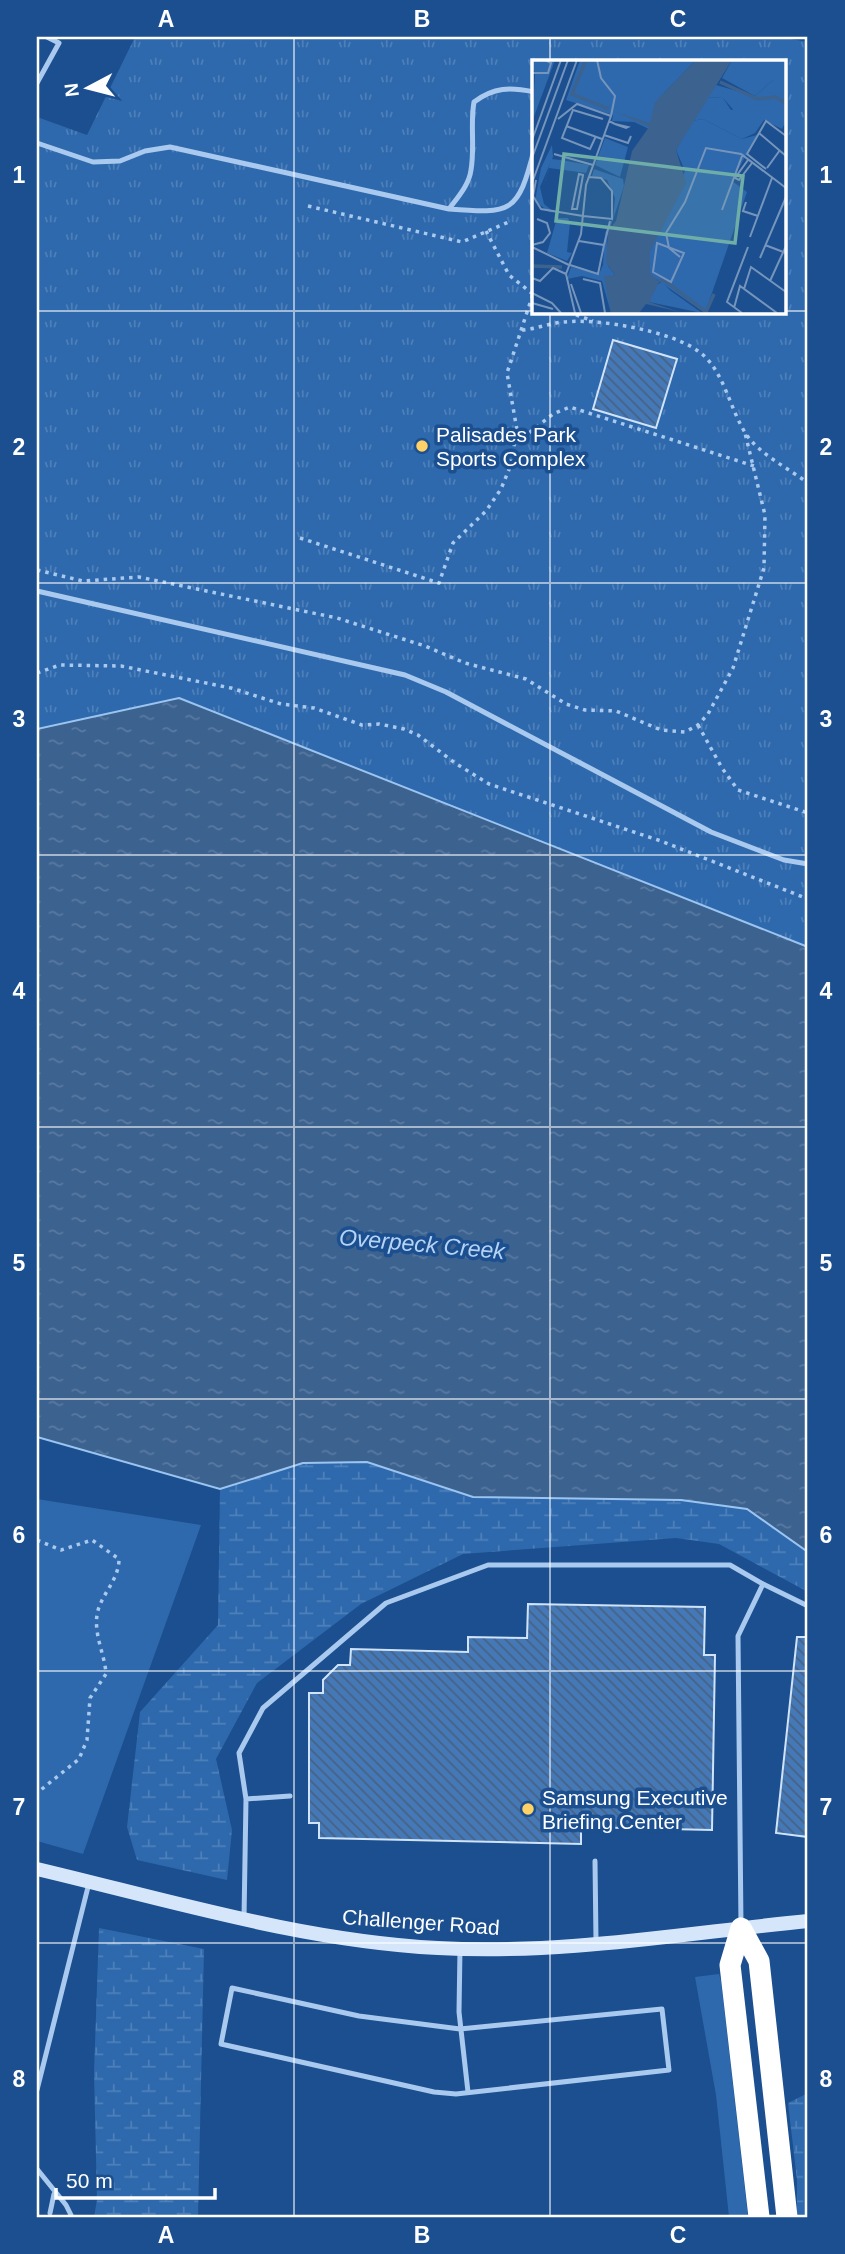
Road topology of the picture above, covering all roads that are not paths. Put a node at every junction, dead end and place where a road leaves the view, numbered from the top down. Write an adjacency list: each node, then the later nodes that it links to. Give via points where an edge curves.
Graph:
1 (47, 37): 2 (lane, via 59,43)
2 (37, 83)
3 (532, 92): 6 (lane, via 512,87 487,92 474,102 471,169)
4 (37, 142): 6 (lane, via 93,162 120,162 170,147)
5 (532, 158): 6 (lane, via 524,189 511,205 498,210)
6 (449, 209)
7 (37, 591): 8 (lane, via 405,676 446,692 711,832 784,860)
8 (808, 864)
9 (763, 1584): 10 (lane); 12 (lane, via 730,1565 488,1565 386,1603 263,1708 239,1753); 18 (lane, via 738,1636)
10 (808, 1606)
11 (290, 1796): 12 (lane)
12 (246, 1799): 16 (lane)
13 (595, 1861): 19 (lane)
14 (37, 1869): 15 (main road, Challenger Road)
15 (89, 1881): 16 (main road, Challenger Road); 22 (lane)
16 (244, 1917): 20 (main road, Challenger Road, via 352,1939)
17 (808, 1921): 18 (main road, Challenger Road)
18 (741, 1928): 19 (main road, Challenger Road); 28 (highway, via 730,1965); 29 (highway, via 759,1961)
19 (596, 1944): 20 (main road, Challenger Road)
20 (460, 1949): 21 (lane)
21 (460, 2029): 23 (lane); 23 (lane, via 663,2009 669,2070); 23 (lane, via 359,2016 232,1988 220,2044 434,2092)
22 (37, 2090)
23 (468, 2092)
24 (37, 2169): 25 (lane)
25 (54, 2193): 26 (lane); 27 (lane)
26 (50, 2213)
27 (72, 2217)
28 (759, 2217)
29 (787, 2217)

